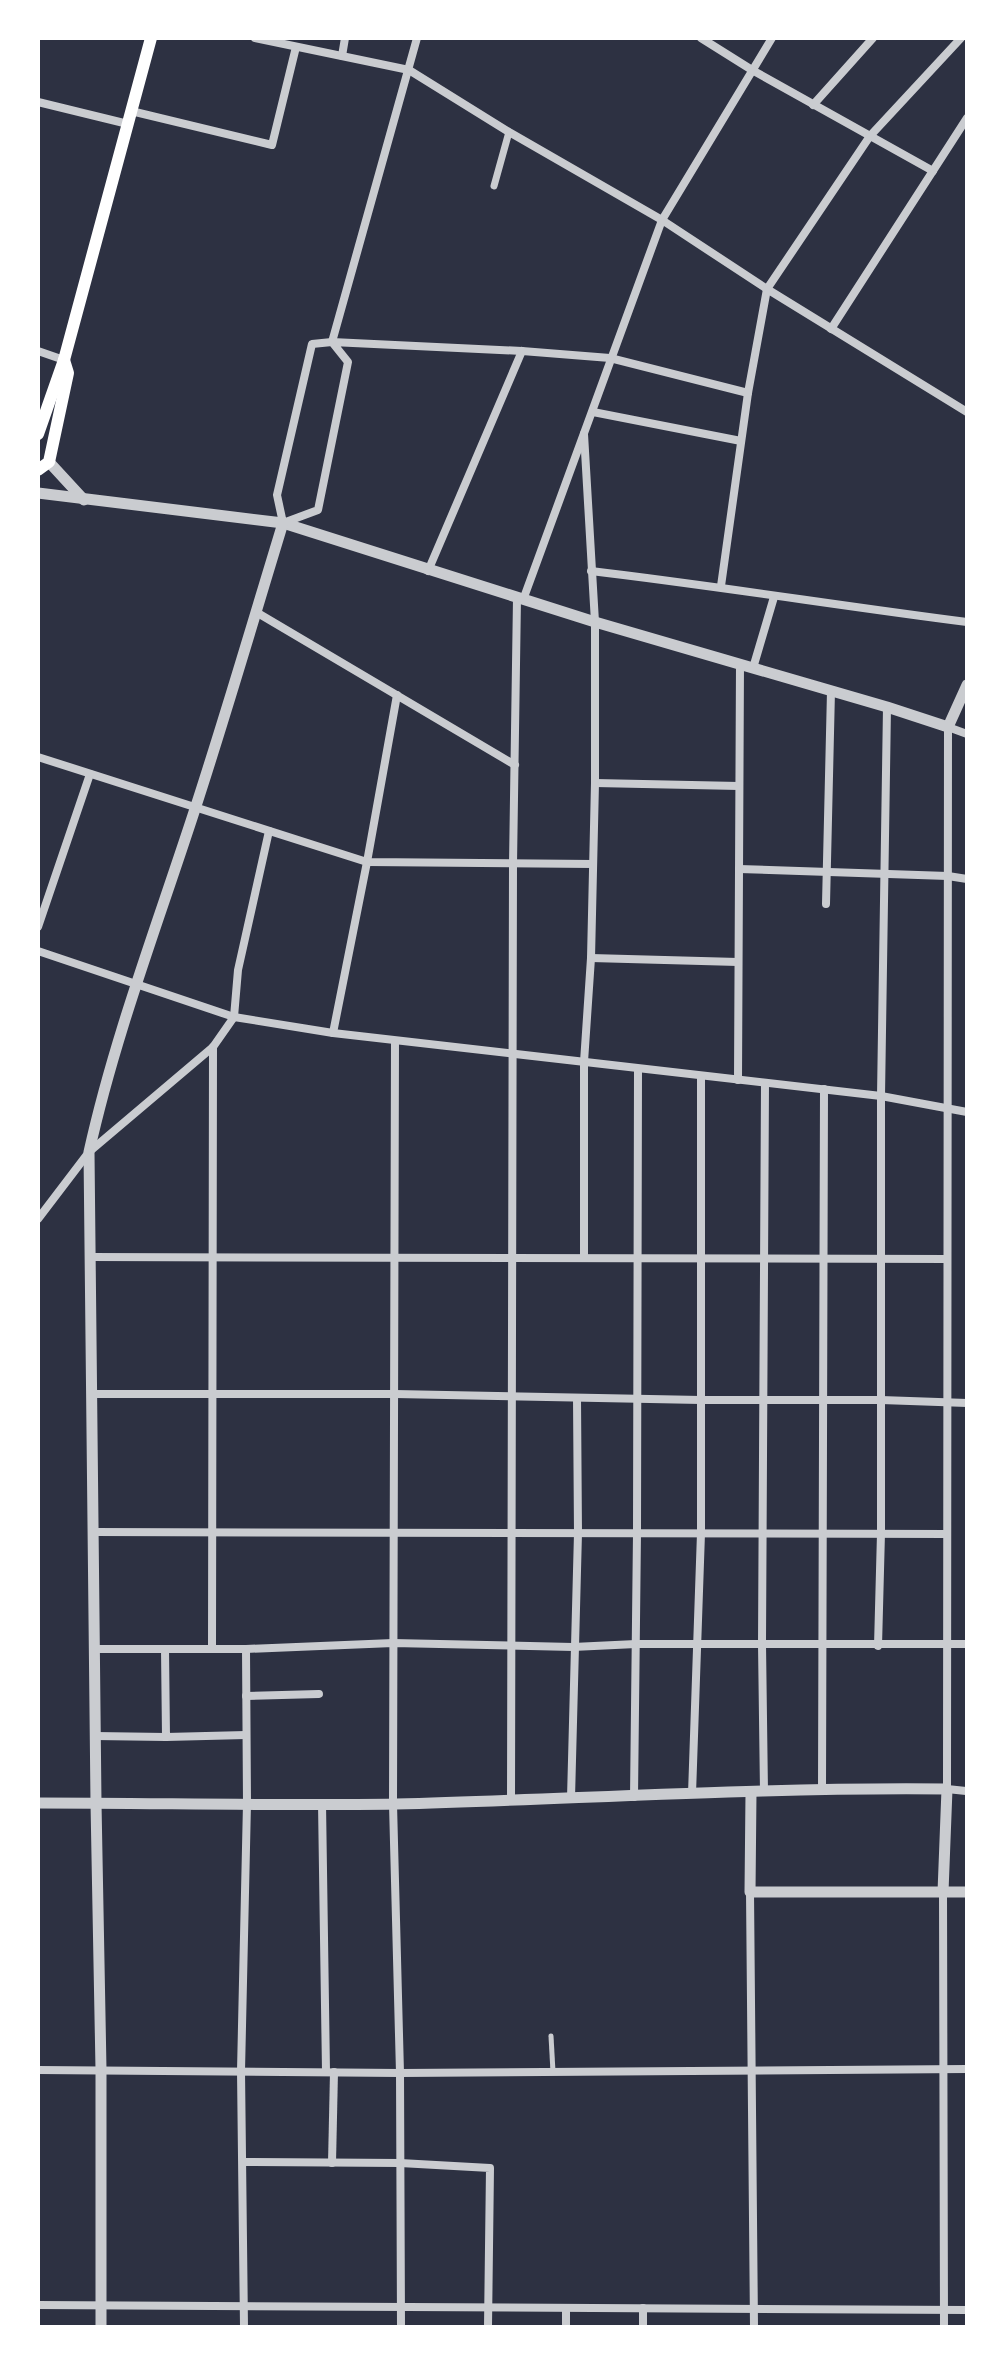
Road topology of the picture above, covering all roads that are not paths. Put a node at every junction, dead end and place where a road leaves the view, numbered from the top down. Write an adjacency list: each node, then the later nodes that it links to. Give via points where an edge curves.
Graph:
1 (151, 38): 15 (main road)
2 (255, 38): 9 (street)
3 (345, 38): 10 (street)
4 (417, 38): 11 (street)
5 (701, 38): 12 (street)
6 (772, 38): 12 (street)
7 (873, 38): 14 (street)
8 (961, 38): 18 (street)
9 (296, 47): 10 (street); 15 (street, via 272,145)
10 (342, 56): 11 (street)
11 (409, 70): 17 (street); 24 (street)
12 (752, 70): 14 (street); 21 (street)
13 (38, 102): 15 (street)
14 (813, 105): 18 (street)
15 (130, 117): 28 (main road)
16 (967, 118): 19 (street)
17 (509, 132): 20 (street); 21 (street)
18 (870, 136): 19 (street); 22 (street)
19 (933, 171): 23 (street)
20 (494, 186)
21 (662, 220): 22 (street); 27 (street)
22 (767, 289): 23 (street); 29 (street)
23 (831, 329): 31 (street)
24 (332, 342): 26 (street); 38 (street, via 312,344 277,495); 38 (street, via 348,362 318,510)
25 (38, 351): 28 (street)
26 (522, 351): 27 (street); 39 (street)
27 (610, 358): 29 (street); 30 (street)
28 (64, 360): 32 (main road); 35 (main road, via 68,373)
29 (748, 393): 34 (street)
30 (593, 412): 33 (street); 34 (street)
31 (967, 412)
32 (38, 434)
33 (584, 434): 40 (street); 43 (street)
34 (741, 441): 41 (street)
35 (43, 466): 37 (street)
36 (38, 493): 37 (street)
37 (84, 500): 38 (street)
38 (283, 523): 39 (street); 44 (street)
39 (428, 571): 43 (street)
40 (591, 571): 41 (street); 45 (street)
41 (721, 586): 42 (street)
42 (774, 597): 46 (street); 48 (street)
43 (520, 599): 45 (street); 56 (street, via 515,622)
44 (256, 612): 51 (street); 60 (street)
45 (595, 622): 47 (street); 58 (street)
46 (967, 622)
47 (740, 664): 48 (street); 59 (street)
48 (753, 668): 50 (street)
49 (967, 685): 53 (street)
50 (831, 691): 52 (street); 66 (street)
51 (397, 695): 56 (street); 62 (street)
52 (887, 707): 53 (street); 67 (street)
53 (948, 727): 54 (street); 68 (street)
54 (967, 734)
55 (38, 757): 57 (street)
56 (515, 765): 63 (street)
57 (90, 774): 60 (street); 71 (street)
58 (595, 783): 59 (street); 64 (street)
59 (739, 786): 65 (street)
60 (195, 808): 61 (street); 75 (street)
61 (269, 831): 62 (street); 76 (street, via 238,970)
62 (367, 862): 63 (street); 77 (street)
63 (513, 864): 64 (street); 80 (street)
64 (593, 864): 73 (street)
65 (739, 869): 66 (street); 74 (street)
66 (826, 873): 67 (street); 70 (street)
67 (885, 873): 68 (street); 87 (street)
68 (948, 876): 69 (street); 88 (street)
69 (967, 879)
70 (826, 904)
71 (38, 927)
72 (38, 951): 75 (street)
73 (591, 958): 74 (street); 81 (street)
74 (738, 962): 84 (street)
75 (135, 983): 76 (street); 90 (street)
76 (234, 1017): 77 (street); 79 (street)
77 (333, 1033): 78 (street)
78 (395, 1041): 80 (street); 94 (street)
79 (213, 1047): 90 (street); 93 (street)
80 (512, 1055): 81 (street); 95 (street)
81 (584, 1062): 82 (street); 96 (street)
82 (638, 1069): 83 (street); 97 (street)
83 (701, 1076): 84 (street); 98 (street)
84 (738, 1080): 85 (street)
85 (765, 1083): 86 (street); 99 (street)
86 (824, 1089): 87 (street); 100 (street)
87 (881, 1096): 88 (street); 101 (street)
88 (948, 1107): 89 (street); 102 (street)
89 (967, 1112)
90 (89, 1152): 91 (street); 92 (street)
91 (38, 1219)
92 (90, 1257): 93 (street); 103 (street)
93 (212, 1258): 94 (street); 104 (street)
94 (395, 1258): 95 (street); 105 (street)
95 (512, 1258): 96 (street); 106 (street)
96 (584, 1258): 97 (street)
97 (638, 1259): 98 (street); 108 (street)
98 (701, 1259): 99 (street); 109 (street)
99 (765, 1259): 100 (street); 110 (street)
100 (824, 1259): 101 (street); 111 (street)
101 (881, 1259): 102 (street); 112 (street)
102 (947, 1259): 113 (street)
103 (92, 1394): 104 (street); 115 (street)
104 (213, 1394): 105 (street); 116 (street)
105 (395, 1394): 106 (street); 117 (street)
106 (511, 1396): 107 (street); 118 (street)
107 (577, 1398): 108 (street); 119 (street)
108 (637, 1399): 109 (street); 120 (street)
109 (701, 1400): 110 (street); 121 (street)
110 (764, 1400): 111 (street); 122 (street)
111 (822, 1400): 112 (street); 124 (street)
112 (881, 1400): 113 (street); 123 (street)
113 (948, 1402): 114 (street); 125 (street)
114 (967, 1403)
115 (94, 1532): 116 (street); 136 (street)
116 (212, 1532): 117 (street); 138 (street)
117 (393, 1532): 118 (street); 126 (street)
118 (512, 1533): 119 (street); 127 (street)
119 (578, 1533): 120 (street); 135 (street)
120 (637, 1533): 121 (street); 128 (street)
121 (701, 1533): 122 (street); 129 (street)
122 (764, 1533): 124 (street); 130 (street)
123 (881, 1533): 124 (street); 125 (street); 134 (street)
124 (824, 1534): 133 (street)
125 (947, 1534): 131 (street)
126 (393, 1643): 127 (street); 139 (street); 158 (street)
127 (510, 1644): 135 (street); 153 (street)
128 (636, 1644): 129 (street); 135 (street); 151 (street)
129 (699, 1644): 130 (street); 150 (street)
130 (762, 1644): 133 (street); 148 (street)
131 (948, 1644): 132 (street); 134 (street); 146 (street)
132 (967, 1644)
133 (821, 1645): 134 (street); 145 (street)
134 (878, 1646)
135 (573, 1647): 152 (street)
136 (95, 1649): 137 (street); 143 (street)
137 (165, 1649): 138 (street); 144 (street)
138 (212, 1649): 139 (street)
139 (246, 1649): 141 (street)
140 (319, 1694): 141 (street)
141 (246, 1696): 142 (street)
142 (246, 1735): 144 (street); 156 (street)
143 (95, 1736): 144 (street); 155 (street)
144 (166, 1737)
145 (822, 1789): 146 (street); 148 (street)
146 (947, 1789): 147 (street); 160 (street)
147 (966, 1791)
148 (764, 1792): 149 (street)
149 (751, 1793): 150 (street); 159 (street)
150 (692, 1794): 151 (street)
151 (634, 1797): 152 (street)
152 (571, 1798): 153 (street)
153 (511, 1800): 158 (street)
154 (38, 1803): 155 (street)
155 (96, 1803): 156 (street); 163 (street)
156 (247, 1803): 157 (street); 167 (street)
157 (322, 1803): 158 (street); 168 (street)
158 (393, 1804): 171 (street)
159 (750, 1892): 160 (street); 170 (street)
160 (943, 1892): 161 (street); 164 (street)
161 (967, 1892)
162 (551, 2036): 169 (lane)
163 (101, 2069): 166 (street); 167 (street); 176 (street)
164 (943, 2069): 165 (street); 170 (street); 183 (street)
165 (967, 2069)
166 (38, 2070)
167 (241, 2071): 168 (street); 172 (street)
168 (330, 2072): 171 (street); 173 (street)
169 (553, 2072): 170 (street); 171 (street)
170 (751, 2072): 182 (street)
171 (400, 2073): 174 (street)
172 (243, 2162): 173 (street); 177 (street)
173 (332, 2163): 174 (street)
174 (400, 2163): 178 (street); 179 (street, via 490,2168)
175 (38, 2305): 176 (street)
176 (101, 2305): 177 (street); 185 (street)
177 (244, 2306): 178 (street); 186 (street)
178 (401, 2307): 179 (street); 187 (street)
179 (488, 2307): 180 (street); 188 (street)
180 (566, 2308): 181 (street); 189 (street)
181 (643, 2308): 182 (street); 190 (street)
182 (754, 2309): 183 (street); 191 (street)
183 (944, 2310): 184 (street); 192 (street)
184 (967, 2310)
185 (101, 2327)
186 (244, 2327)
187 (401, 2327)
188 (488, 2327)
189 (566, 2327)
190 (643, 2327)
191 (754, 2327)
192 (944, 2327)

